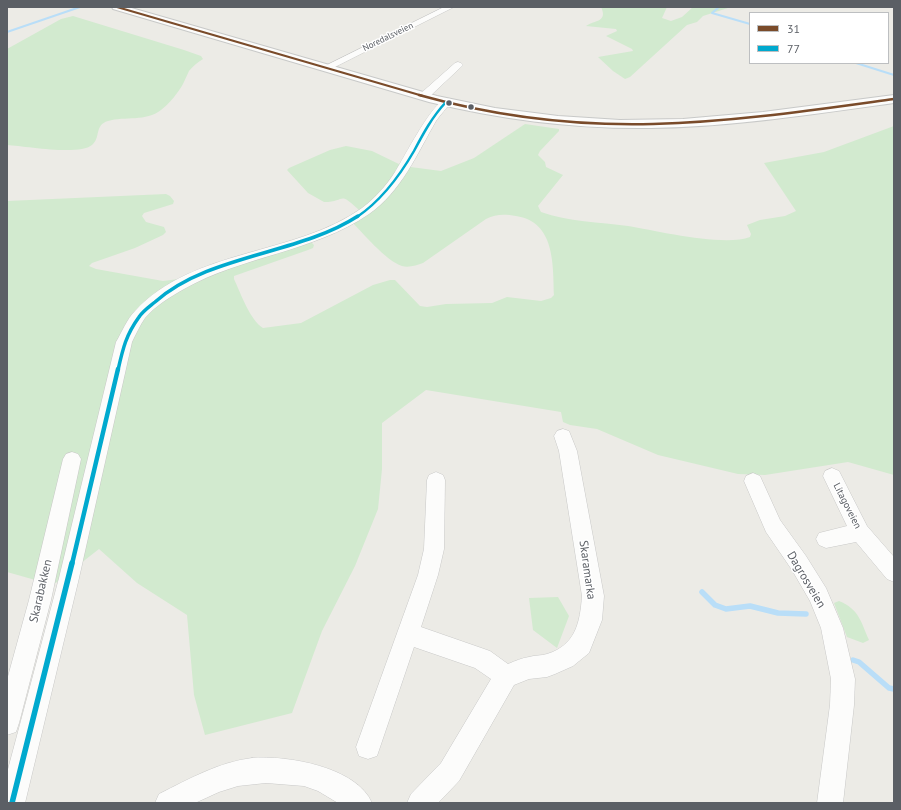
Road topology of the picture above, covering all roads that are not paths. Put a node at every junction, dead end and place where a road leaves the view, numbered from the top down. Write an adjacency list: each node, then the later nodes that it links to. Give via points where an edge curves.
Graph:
1 (117, 7): 4 (main road)
2 (450, 7): 4 (street, Noredalsveien)
3 (458, 65): 5 (street)
4 (326, 68): 5 (main road)
5 (424, 96): 7 (main road)
6 (894, 99): 7 (main road, via 725,120 640,124 552,120)
7 (446, 102): 20 (street, via 432,118 398,178 366,211 320,236 190,279 156,299 139,314 130,327 124,342 69,578)
8 (563, 436): 17 (street, Skaramarka, via 568,451 593,596 591,620 581,645 565,658 547,666 529,668)
9 (72, 459): 18 (street, Skarabakken, via 40,600)
10 (832, 476): 13 (street, Litagoveien)
11 (436, 480): 16 (street, via 434,549)
12 (753, 481): 24 (street, Dagrosveien, via 773,526 818,595 832,628 843,679)
13 (860, 532): 14 (street); 15 (street, Litagoveien)
14 (826, 539)
15 (894, 572)
16 (408, 634): 17 (street, via 482,659); 19 (street)
17 (506, 676): 23 (street, via 450,772)
18 (7, 723)
19 (368, 747)
20 (12, 803)
21 (168, 803): 22 (street, via 211,782 248,771 286,770 310,774 339,787)
22 (359, 803)
23 (420, 803)
24 (830, 803)

